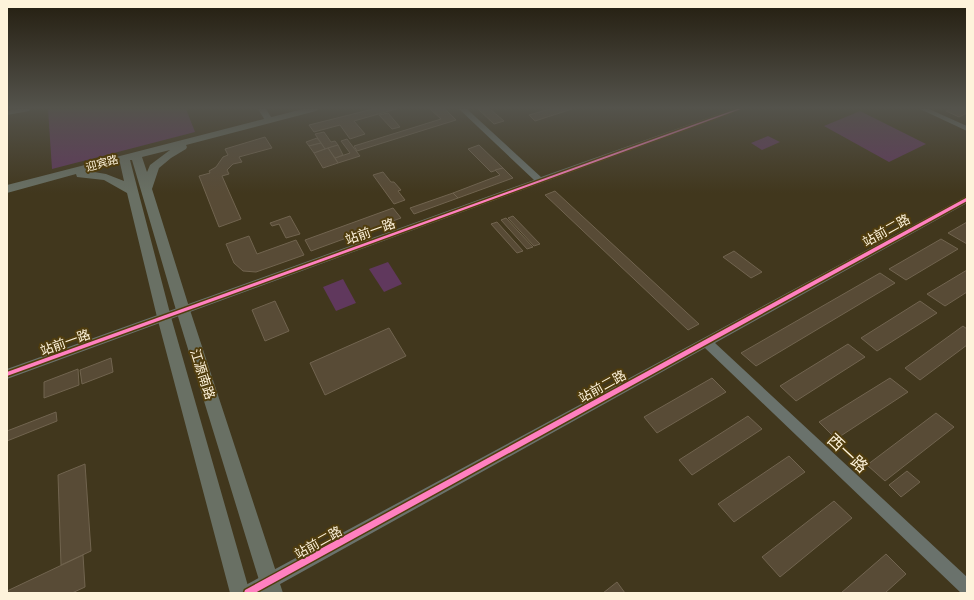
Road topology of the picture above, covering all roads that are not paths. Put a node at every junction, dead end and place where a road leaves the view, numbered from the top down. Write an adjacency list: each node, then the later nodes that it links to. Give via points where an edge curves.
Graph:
1 (202, 137): 5 (main road, 迎宾路)
2 (205, 137): 9 (main road, via 167,156 154,167)
3 (492, 137): 6 (street)
4 (662, 137): 6 (street, 站前一路)
5 (130, 156): 7 (main road, 迎宾路); 9 (main road, 江源南路)
6 (540, 181): 11 (street, 站前一路)
7 (31, 182): 8 (main road, 迎宾路); 9 (main road, via 98,174)
8 (7, 189)
9 (139, 190): 11 (main road, 江源南路); 12 (main road, 江源南路)
10 (967, 198): 13 (street, 站前二路)
11 (183, 310): 12 (street, 站前一路); 15 (main road, 江源南路)
12 (164, 318): 14 (street, 站前一路); 17 (main road, 江源南路)
13 (706, 342): 15 (street, 站前二路); 16 (street, 西一路)
14 (7, 374)
15 (271, 587): 18 (street, 站前二路)
16 (967, 588)
17 (240, 593)
18 (248, 593)

